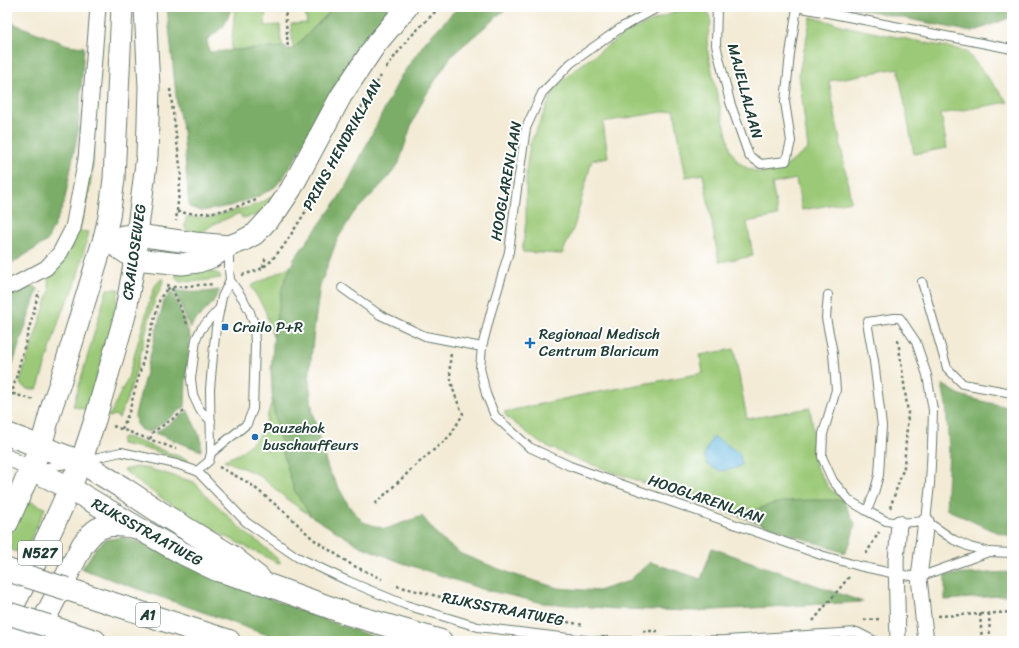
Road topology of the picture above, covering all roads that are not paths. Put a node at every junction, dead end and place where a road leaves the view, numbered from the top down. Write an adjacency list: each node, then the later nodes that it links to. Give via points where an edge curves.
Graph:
1 (98, 7): 15 (street, via 86,159 73,228 60,253 46,268)
2 (122, 7): 10 (main road, CRAILOSEWEG / N527, via 114,179)
3 (145, 7): 9 (main road, CRAILOSEWEG / N527, via 149,87 147,156)
4 (406, 7): 11 (main road, PRINS HENDRIKLAAN, via 376,44 342,96 277,210 255,234)
5 (659, 7): 19 (lane, HOOGLARENLAAN, via 622,27 571,63 542,93 526,128 509,252)
6 (717, 7): 7 (lane, MAJELLALAAN, via 716,45 730,102 749,156 761,164 786,160 792,141 785,102)
7 (797, 7): 8 (lane)
8 (1012, 50)
9 (137, 235): 10 (main road, PRINS HENDRIKLAAN); 11 (main road, PRINS HENDRIKLAAN); 12 (main road, CRAILOSEWEG / N527)
10 (104, 238): 12 (main road, PRINS HENDRIKLAAN); 23 (main road, CRAILOSEWEG / N527)
11 (229, 246): 12 (main road, PRINS HENDRIKLAAN, via 198,262 182,264); 13 (lane)
12 (135, 259): 26 (main road, CRAILOSEWEG / N527, via 126,315)
13 (230, 280): 18 (lane); 25 (lane, via 243,299 254,324 253,409 247,424)
14 (922, 282): 20 (lane, via 947,368 963,384)
15 (7, 287)
16 (342, 288): 19 (lane, via 380,315 425,336)
17 (828, 295): 30 (lane, via 826,318 836,390 823,434 822,457 833,481 850,501)
18 (220, 308): 21 (lane, via 210,389); 21 (lane, via 201,329 196,339 191,379 197,404)
19 (482, 347): 38 (lane, HOOGLARENLAAN, via 480,368 486,394 495,416 529,447 570,466 821,555)
20 (1012, 393)
21 (211, 421): 25 (lane)
22 (7, 434): 23 (main road, RIJKSSTRAATWEG)
23 (40, 446): 26 (main road, RIJKSSTRAATWEG); 27 (main road, CRAILOSEWEG / N527)
24 (7, 457): 27 (street)
25 (210, 457): 28 (lane)
26 (80, 462): 27 (lane); 28 (lane, via 122,452); 29 (main road, CRAILOSEWEG / N527); 40 (main road, RIJKSSTRAATWEG, via 230,556)
27 (31, 469): 29 (main road, RIJKSSTRAATWEG); 32 (main road, N527)
28 (197, 471): 48 (lane, RIJKSSTRAATWEG, via 246,522 297,557 406,605 478,627 594,641)
29 (70, 488): 34 (main road, RIJKSSTRAATWEG); 42 (main road, N527)
30 (867, 511): 31 (lane, via 878,475 882,426 867,322 900,318 916,342 927,375 933,410); 33 (lane, via 886,521)
31 (926, 521): 33 (lane); 35 (lane, via 954,540); 39 (street)
32 (7, 523)
33 (899, 523): 38 (street)
34 (136, 527): 40 (main road, RIJKSSTRAATWEG, via 217,570); 44 (main road, via 108,525 95,531 83,544)
35 (989, 552): 36 (lane); 39 (lane, HOOGLARENLAAN)
36 (1012, 553)
37 (7, 570): 46 (main road, A1, bridge)
38 (896, 574): 39 (lane, HOOGLARENLAAN); 51 (street)
39 (920, 577): 52 (street)
40 (268, 585): 47 (main road, RIJKSSTRAATWEG, via 348,614)
41 (7, 613): 45 (main road, bridge)
42 (7, 617)
43 (7, 630): 44 (main road)
44 (32, 641)
45 (95, 641)
46 (230, 641)
47 (441, 641)
48 (633, 641)
49 (669, 641): 50 (lane, via 857,632)
50 (875, 641)
51 (898, 641)
52 (926, 641)

